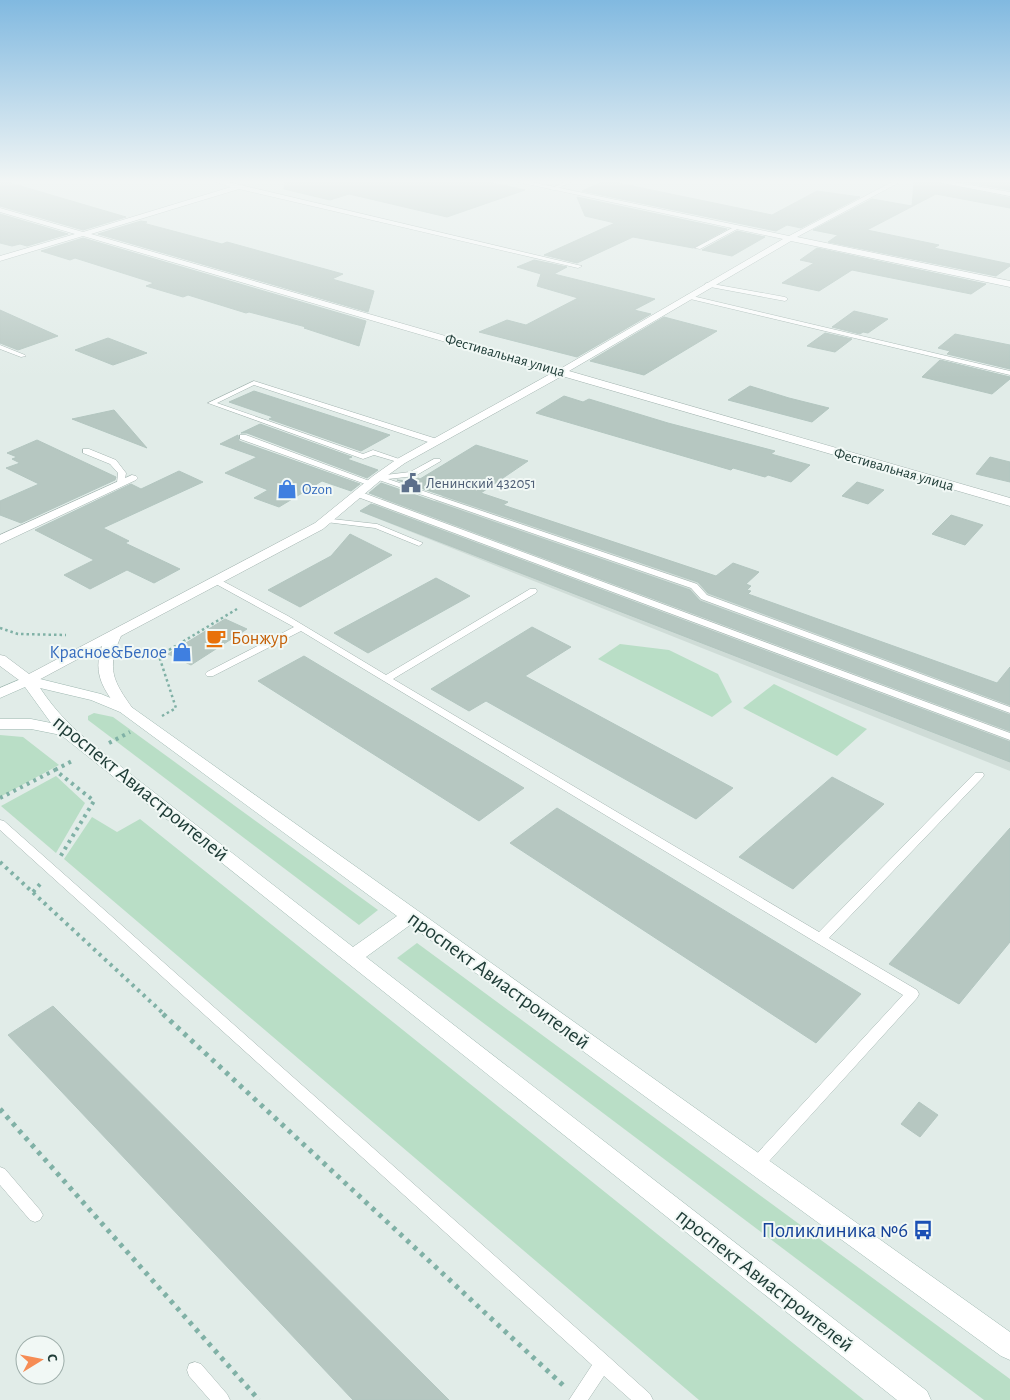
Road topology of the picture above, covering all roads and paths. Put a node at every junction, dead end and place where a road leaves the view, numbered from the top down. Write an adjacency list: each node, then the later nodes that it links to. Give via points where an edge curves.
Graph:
1 (39, 247): 6 (street)
2 (130, 247): 14 (street, Фестивальная улица)
3 (498, 247): 7 (street)
4 (774, 247): 9 (street)
5 (835, 247): 8 (street)
6 (0, 259)
7 (578, 266)
8 (1010, 284)
9 (707, 286): 10 (street); 11 (lane)
10 (688, 297): 14 (street); 15 (lane)
11 (785, 299)
12 (0, 347): 13 (lane)
13 (23, 356)
14 (561, 372): 17 (street); 24 (street, Фестивальная улица)
15 (1010, 374)
16 (243, 437): 22 (lane)
17 (434, 441): 20 (street); 20 (lane, via 254,384 211,403 362,457 373,452)
18 (86, 451): 21 (lane, via 113,462)
19 (437, 460): 22 (lane, via 412,474)
20 (401, 461): 22 (street)
21 (126, 480): 26 (street)
22 (374, 481): 23 (street); 41 (lane, via 694,586 704,597)
23 (358, 494): 25 (street); 45 (lane)
24 (1010, 502)
25 (326, 520): 27 (lane, via 377,526); 28 (street)
26 (0, 540)
27 (419, 543)
28 (217, 581): 30 (lane); 34 (street)
29 (533, 590): 37 (lane)
30 (253, 599): 32 (lane); 43 (path, via 160,656 176,708)
31 (0, 628): 33 (path, via 18,634)
32 (300, 628): 36 (lane); 37 (lane)
33 (66, 635)
34 (115, 635): 38 (street); 40 (street, via 106,652 104,666 107,683)
35 (0, 659): 38 (street)
36 (210, 674)
37 (386, 679): 55 (lane)
38 (28, 680): 39 (street); 40 (street, проспект Авиастроителей, via 96,697); 44 (street, проспект Авиастроителей, via 48,712)
39 (0, 694)
40 (125, 709): 43 (street, проспект Авиастроителей)
41 (1010, 710)
42 (0, 724): 44 (street, via 30,724)
43 (146, 724): 46 (path); 54 (street, проспект Авиастроителей)
44 (66, 731): 46 (street, проспект Авиастроителей)
45 (1010, 737)
46 (91, 752): 47 (path); 56 (street, проспект Авиастроителей)
47 (55, 770): 49 (path); 52 (path, via 94,801)
48 (979, 775): 55 (lane)
49 (0, 798)
50 (0, 824): 52 (lane)
51 (0, 862): 53 (path)
52 (52, 871): 53 (path); 62 (lane)
53 (33, 892): 66 (path)
54 (410, 916): 56 (street); 58 (street, проспект Авиастроителей)
55 (821, 938): 58 (lane, via 912,994)
56 (353, 957): 68 (street, проспект Авиастроителей)
57 (0, 1109): 65 (path)
58 (756, 1166): 61 (street, проспект Авиастроителей)
59 (0, 1174): 60 (lane)
60 (35, 1215)
61 (1010, 1347)
62 (603, 1363): 66 (lane); 67 (lane)
63 (195, 1370): 64 (lane)
64 (221, 1400)
65 (259, 1400)
66 (578, 1400)
67 (644, 1400)
68 (918, 1400)

